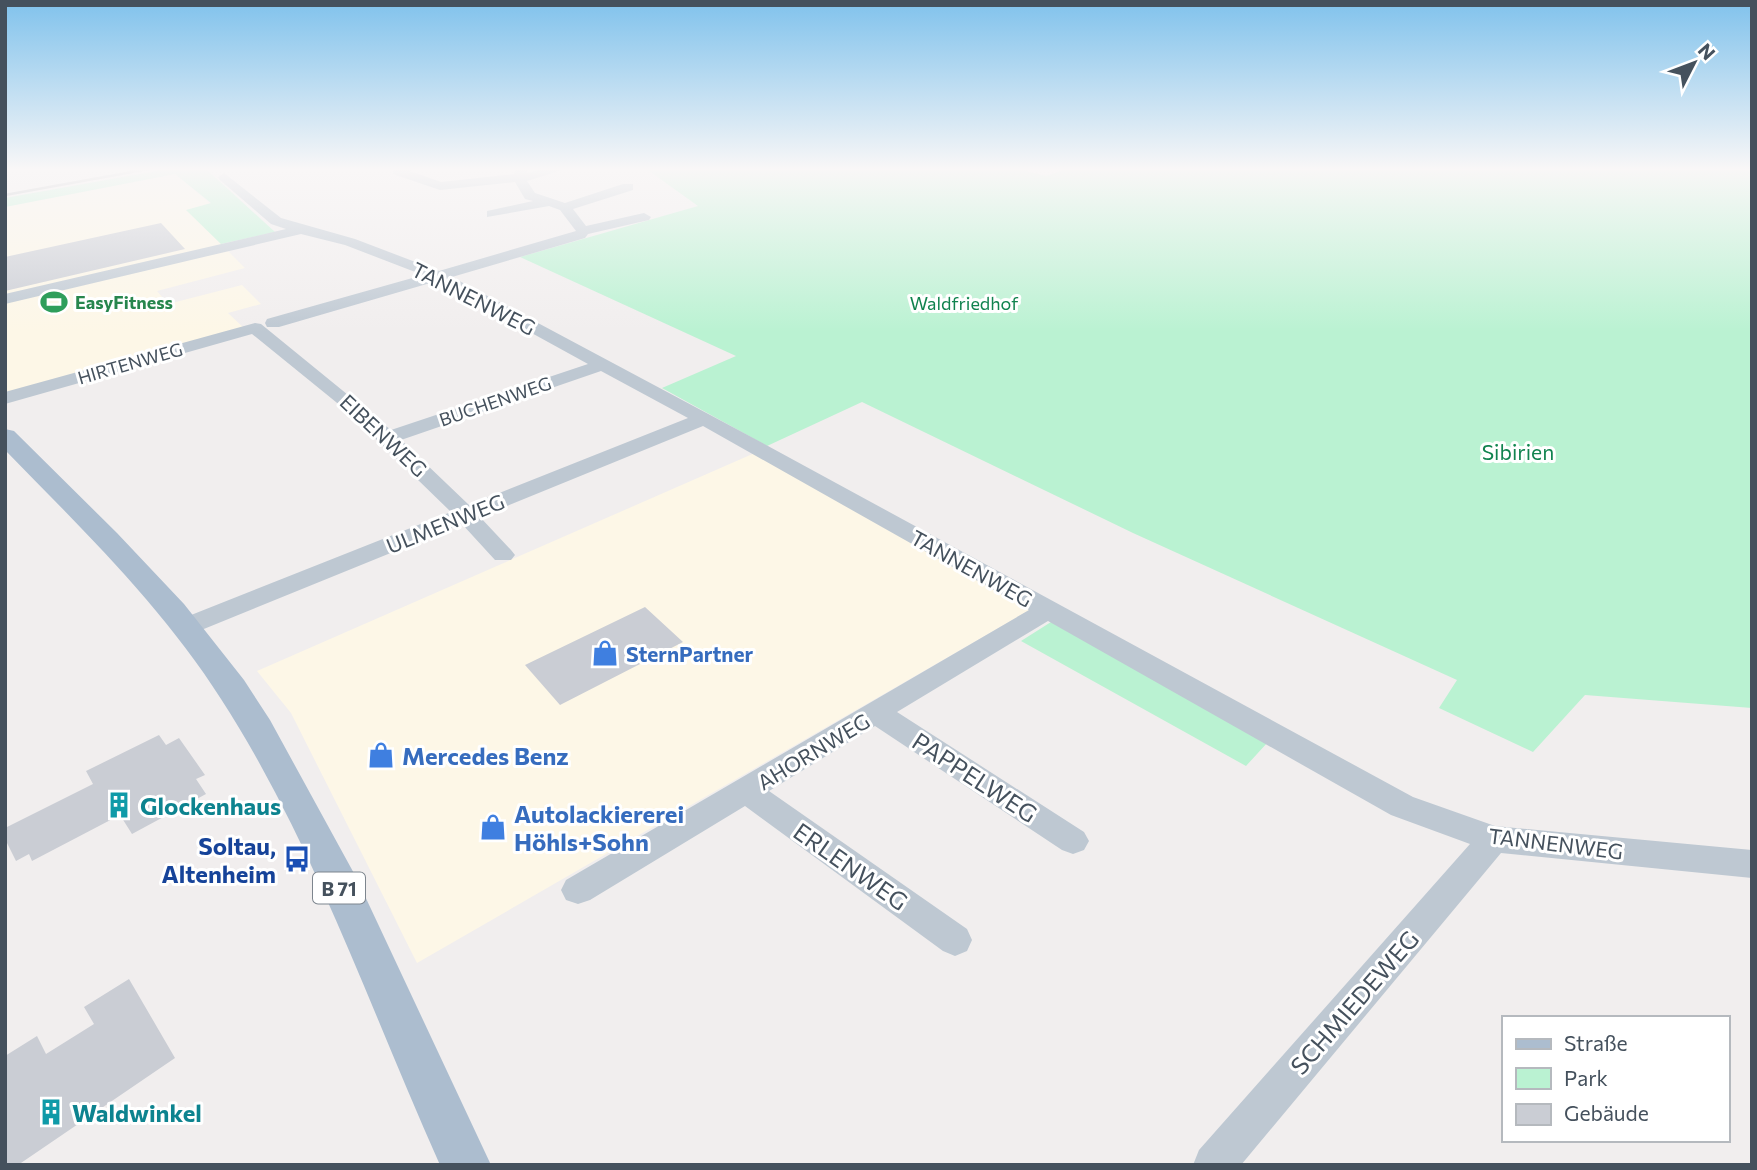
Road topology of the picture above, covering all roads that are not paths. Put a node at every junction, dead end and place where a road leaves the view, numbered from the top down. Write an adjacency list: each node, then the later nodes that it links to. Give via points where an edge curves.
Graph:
1 (280, 223): 4 (street, TANNENWEG)
2 (577, 223): 5 (street)
3 (621, 223): 5 (street, HIRTENWEG)
4 (300, 230): 6 (street, TANNENWEG, via 350,242); 7 (street)
5 (583, 230): 6 (street, HIRTENWEG, via 571,239)
6 (439, 276): 8 (street, HIRTENWEG); 9 (street, TANNENWEG)
7 (5, 299)
8 (264, 326): 10 (street, HIRTENWEG); 13 (street, EIBENWEG)
9 (601, 365): 11 (street, TANNENWEG); 13 (street, BUCHENWEG)
10 (5, 398)
11 (704, 419): 14 (street, ULMENWEG); 16 (street, TANNENWEG)
12 (5, 436): 17 (main road, B 71, via 122,555)
13 (390, 437): 14 (street, EIBENWEG)
14 (467, 514): 15 (street, EIBENWEG); 17 (street, ULMENWEG)
15 (503, 555)
16 (1047, 610): 18 (street, AHORNWEG); 20 (street, TANNENWEG, via 1402,806)
17 (185, 627): 25 (main road, B 71, via 257,728 315,836)
18 (877, 713): 19 (street, AHORNWEG); 21 (street, PAPPELWEG)
19 (747, 791): 23 (street, AHORNWEG); 24 (street, ERLENWEG)
20 (1494, 839): 22 (street, TANNENWEG); 26 (street, SCHMIEDEWEG)
21 (1073, 841)
22 (1752, 864)
23 (578, 890)
24 (955, 940)
25 (466, 1165)
26 (1214, 1165)

